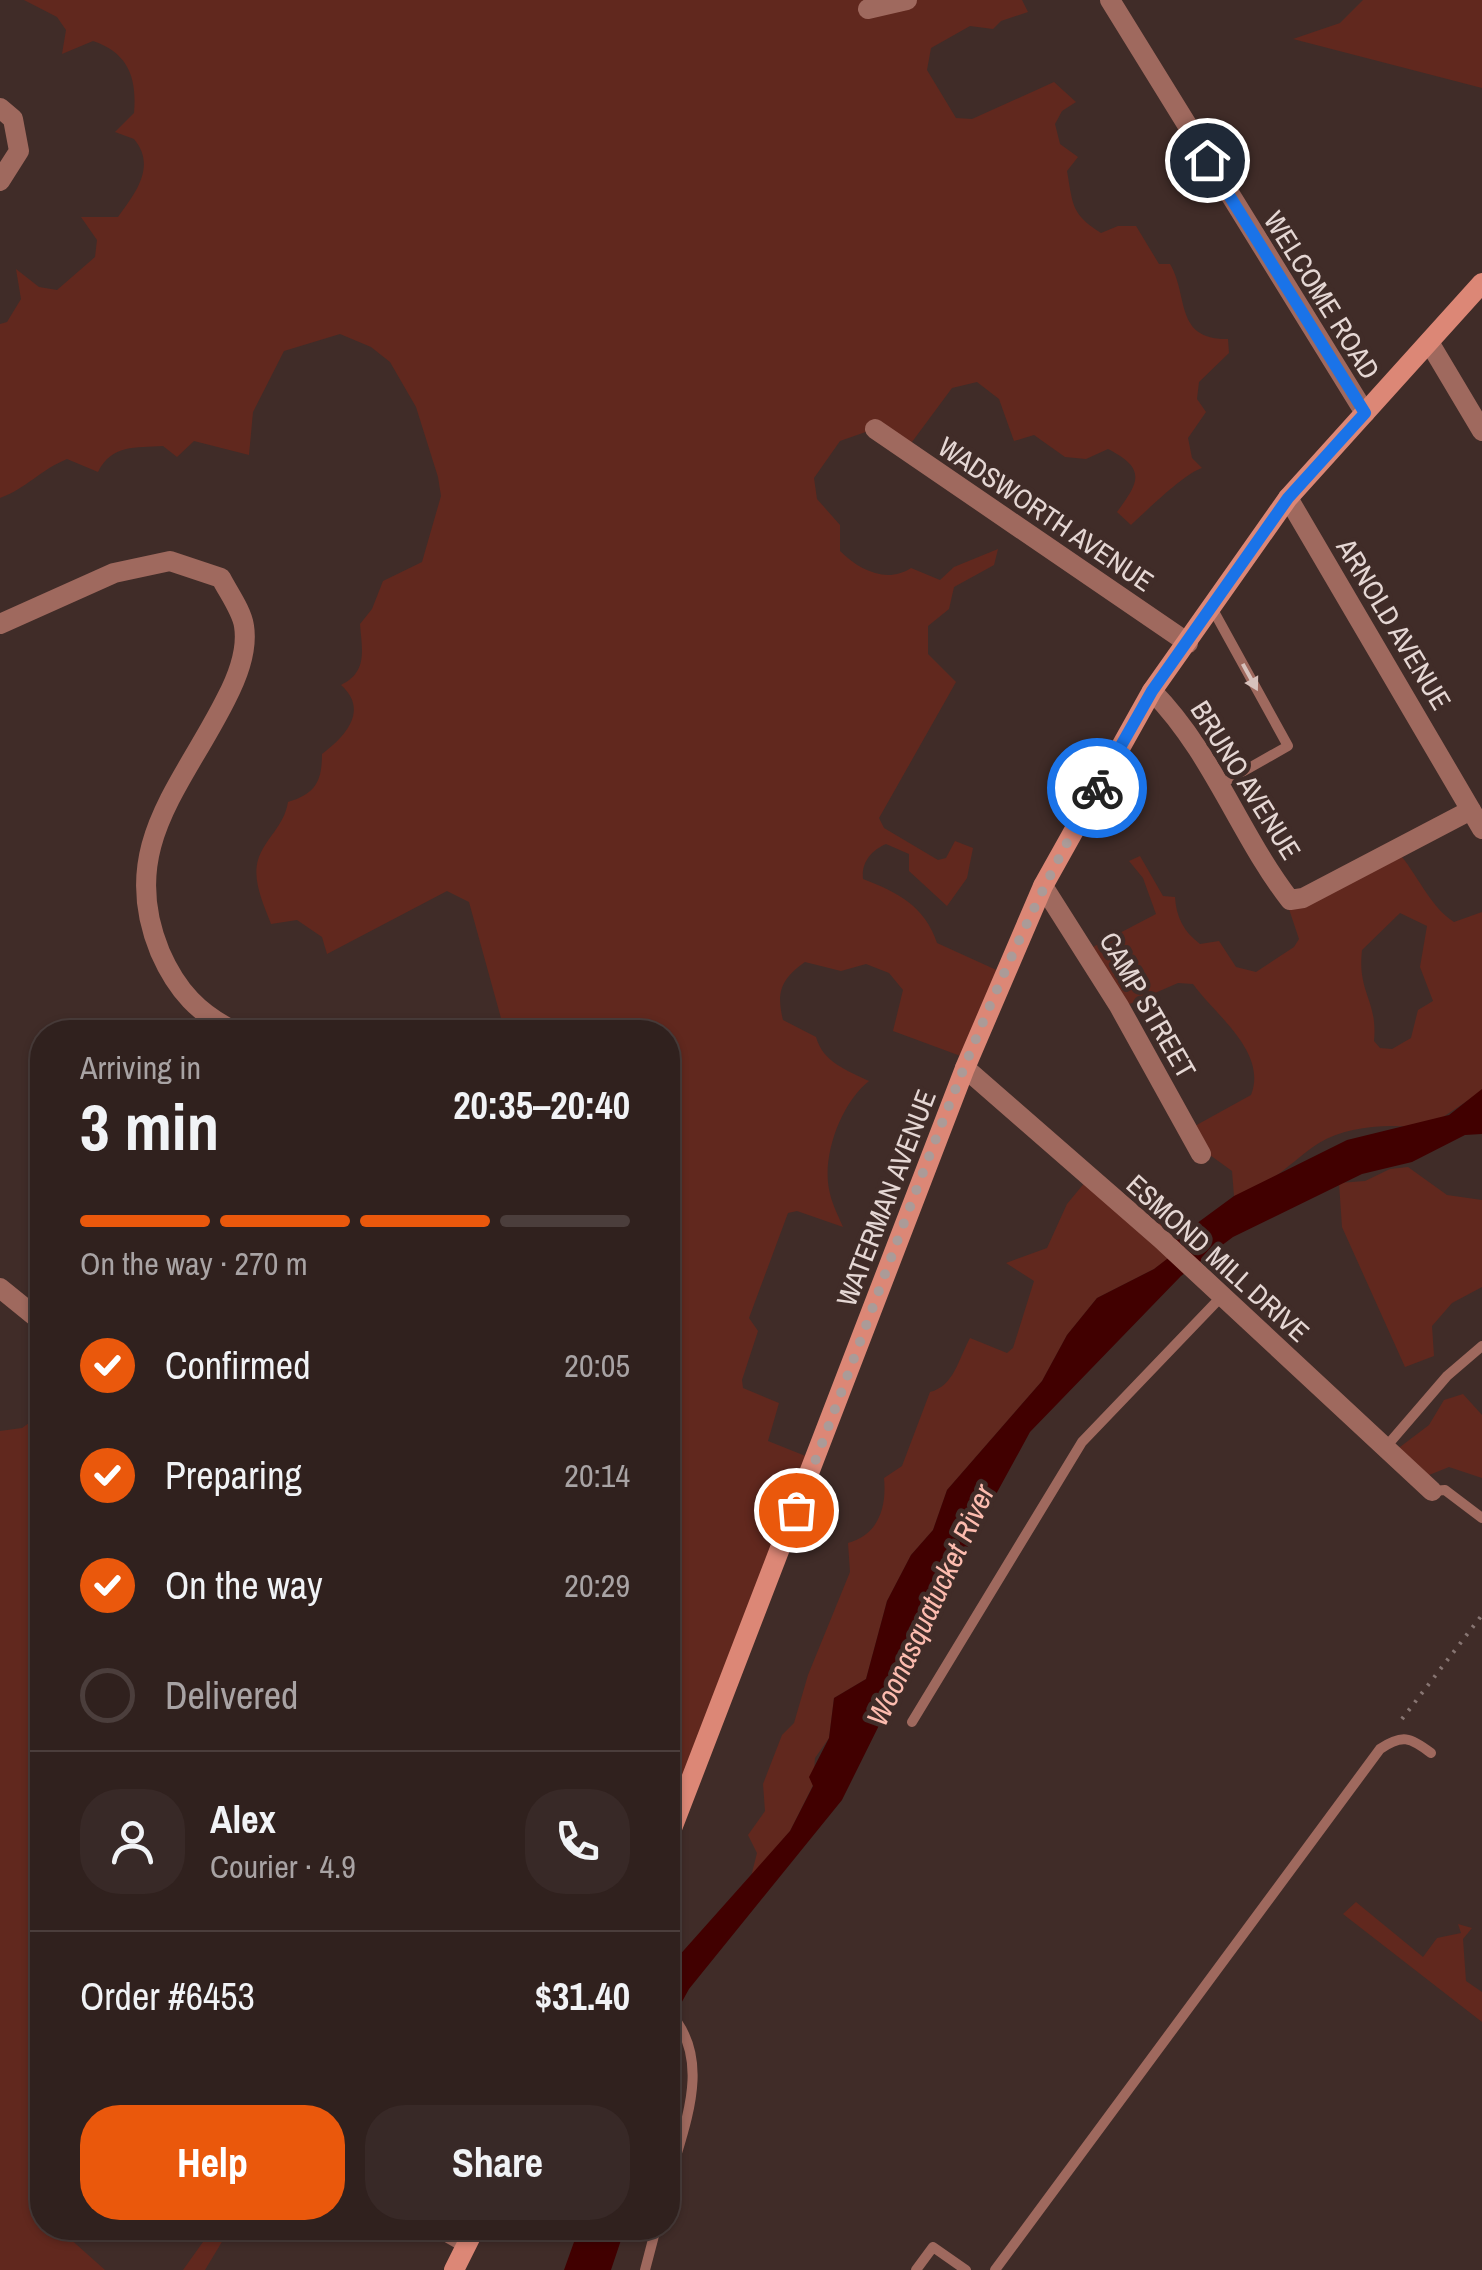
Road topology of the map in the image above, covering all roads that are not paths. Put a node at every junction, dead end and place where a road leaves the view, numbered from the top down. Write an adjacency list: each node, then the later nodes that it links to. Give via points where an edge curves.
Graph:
1 (907, 0): 3 (street)
2 (1118, 3): 8 (street, WELCOME ROAD)
3 (868, 9)
4 (0, 108): 5 (street, via 14,119 19,150)
5 (0, 181)
6 (1482, 283): 7 (main road, WATERMAN AVENUE)
7 (1429, 342): 8 (main road, WATERMAN AVENUE); 10 (street)
8 (1365, 413): 11 (main road, WATERMAN AVENUE)
9 (874, 429): 14 (street, WADSWORTH AVENUE)
10 (1482, 430)
11 (1288, 498): 12 (main road, WATERMAN AVENUE); 17 (street, ARNOLD AVENUE)
12 (1212, 608): 14 (main road, WATERMAN AVENUE); 16 (lane, one-way to 16, via 1288,746)
13 (0, 624): 20 (street, via 114,572 170,562 221,578 244,626 239,673 162,808 146,866 147,920 168,970 194,1008)
14 (1188, 643): 15 (main road, WATERMAN AVENUE)
15 (1152, 691): 16 (street, BRUNO AVENUE); 19 (main road, WATERMAN AVENUE)
16 (1222, 784): 17 (street, BRUNO AVENUE, via 1290,900)
17 (1471, 810): 18 (street, ARNOLD AVENUE)
18 (1482, 829)
19 (1042, 886): 21 (main road, WATERMAN AVENUE); 22 (street, CAMP STREET)
20 (215, 1020)
21 (965, 1068): 24 (street, ESMOND MILL DRIVE); 32 (main road, WATERMAN AVENUE)
22 (1202, 1154)
23 (0, 1288): 25 (street)
24 (1222, 1296): 27 (street, ESMOND MILL DRIVE); 30 (lane, via 1082,1442)
25 (30, 1312)
26 (1479, 1353): 27 (lane)
27 (1385, 1449): 28 (street, ESMOND MILL DRIVE)
28 (1432, 1491): 29 (lane, via 1446,1490)
29 (1482, 1518)
30 (912, 1722)
31 (1431, 1752): 43 (lane, via 1411,1738 1380,1750)
32 (680, 1806)
33 (680, 2028): 34 (lane, via 694,2058)
34 (680, 2138)
35 (451, 2240): 38 (lane)
36 (469, 2240): 38 (main road)
37 (653, 2240): 40 (lane)
38 (465, 2248): 39 (main road)
39 (454, 2270)
40 (645, 2270)
41 (916, 2270): 42 (lane, via 933,2246)
42 (966, 2270)
43 (995, 2270)

